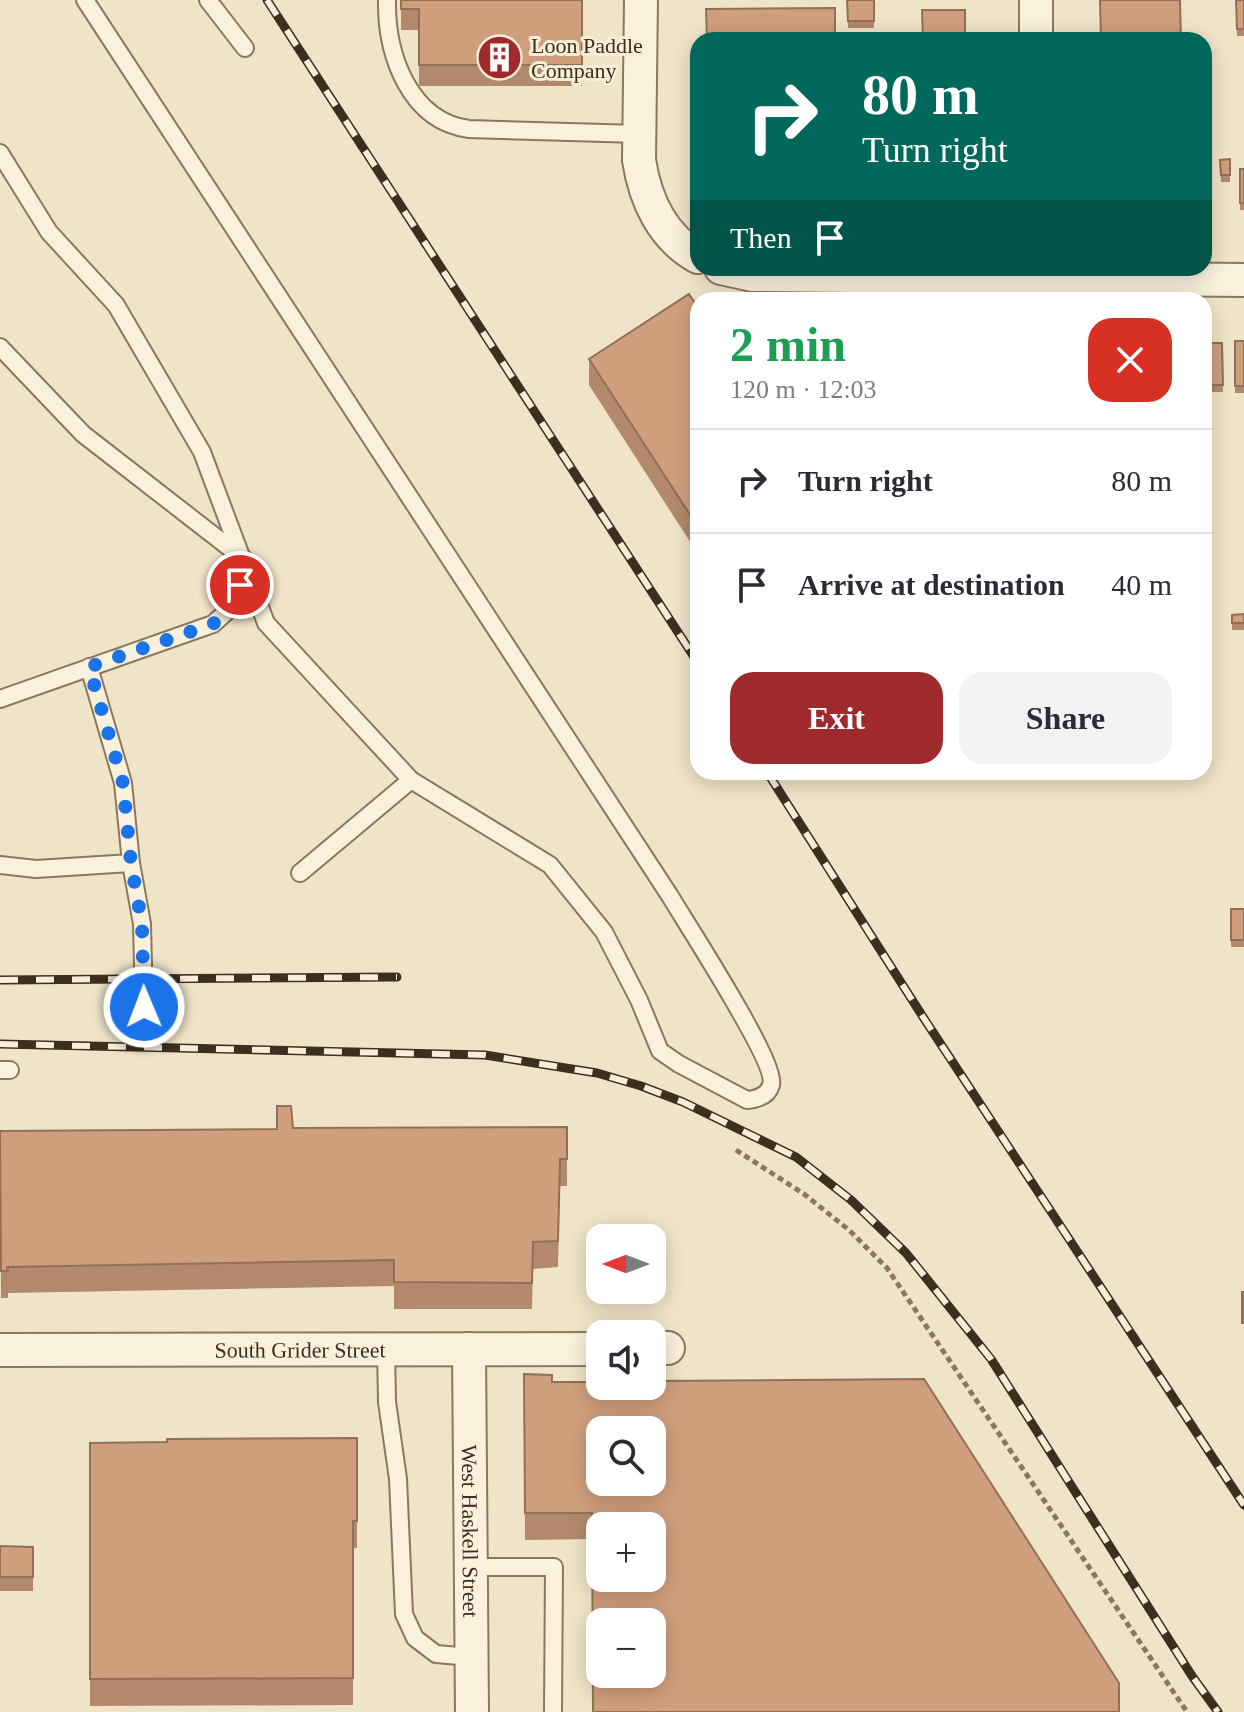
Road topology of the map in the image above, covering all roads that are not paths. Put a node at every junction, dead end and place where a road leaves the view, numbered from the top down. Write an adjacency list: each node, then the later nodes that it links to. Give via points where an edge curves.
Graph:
1 (85, 0): 18 (lane, via 670,896 753,1034 772,1077 765,1094 747,1100 660,1051 604,932 550,865)
2 (208, 0): 7 (lane)
3 (387, 0): 8 (lane, via 390,35 403,78 422,108 446,122 469,129)
4 (641, 0): 8 (street)
5 (1036, 0): 6 (street)
6 (1036, 32)
7 (245, 48)
8 (639, 134): 10 (street, via 650,203)
9 (0, 153): 15 (lane, via 49,232 116,305 202,452)
10 (690, 253)
11 (793, 276): 13 (street)
12 (1244, 280): 13 (street)
13 (1035, 282)
14 (0, 347): 15 (lane, via 83,434)
15 (244, 559): 16 (lane, via 235,604 213,624); 18 (lane, via 266,623)
16 (89, 667): 17 (lane); 19 (lane, via 123,783)
17 (0, 699)
18 (411, 780): 21 (lane)
19 (131, 863): 20 (lane, via 36,869); 22 (lane, via 142,924)
20 (0, 865)
21 (300, 873)
22 (144, 1007)
23 (386, 1349): 24 (street, South Grider Street); 26 (street, South Grider Street); 28 (lane, via 404,1614 415,1638 436,1654)
24 (469, 1349): 25 (street, South Grider Street); 27 (street, West Haskell Street)
25 (586, 1349)
26 (0, 1350)
27 (471, 1567): 28 (street, West Haskell Street); 30 (lane, via 554,1567)
28 (471, 1657): 29 (street, West Haskell Street)
29 (472, 1712)
30 (553, 1712)

